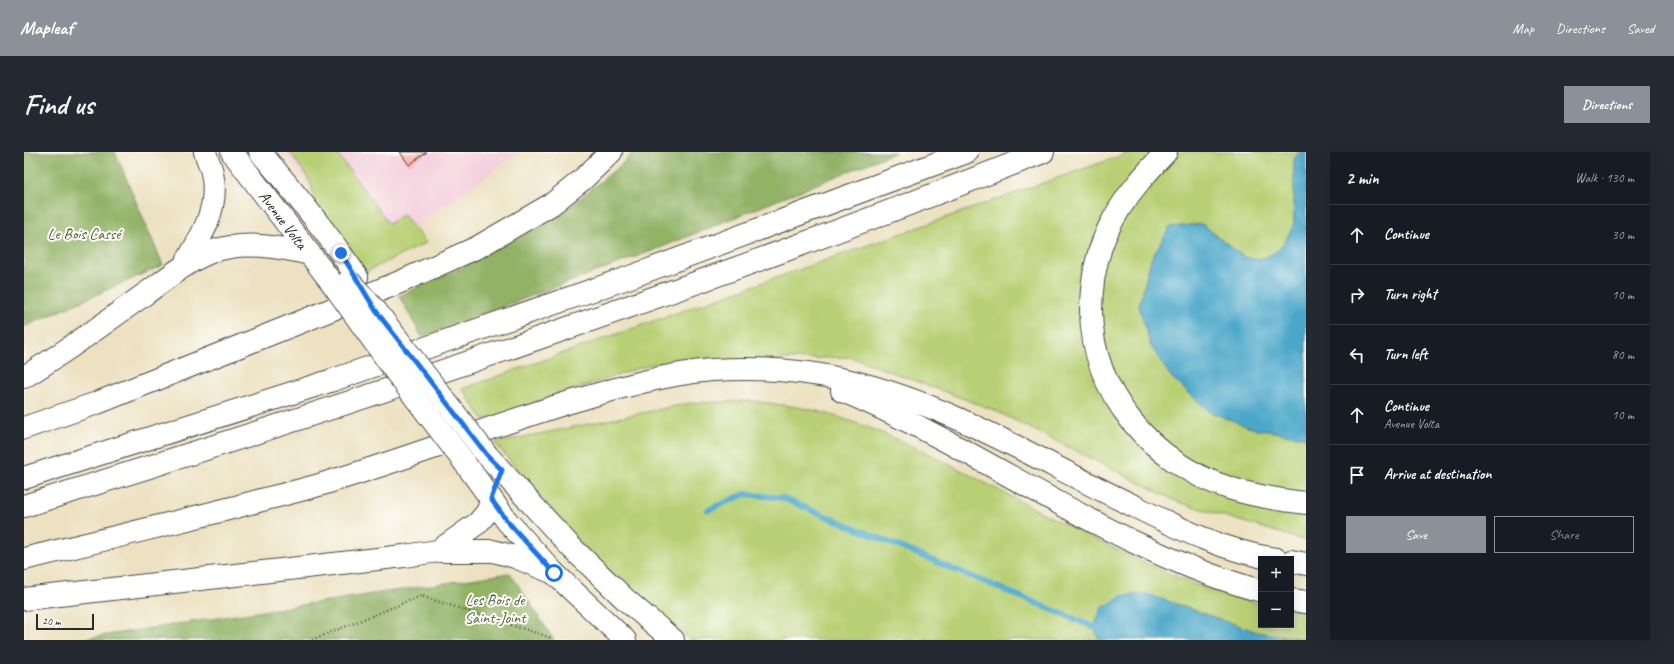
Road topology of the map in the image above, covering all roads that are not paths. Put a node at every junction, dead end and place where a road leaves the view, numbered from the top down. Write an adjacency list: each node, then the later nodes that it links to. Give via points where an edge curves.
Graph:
1 (205, 152): 9 (main road, via 213,173 212,205 206,227)
2 (232, 152): 8 (main road, Avenue Volta)
3 (260, 152): 10 (main road, Avenue Volta, via 341,253)
4 (612, 152): 13 (main road, via 552,204 478,247 294,325 97,403)
5 (967, 152): 15 (main road, via 644,272 340,378)
6 (1043, 152): 18 (main road, via 800,245 624,308 346,404)
7 (1166, 152): 17 (main road, via 1129,194 1113,219 1094,269 1091,322 1094,344 1103,374 1114,398 1130,420 1147,439 1186,468 1228,488)
8 (310, 254): 9 (main road, via 285,248 242,246 211,252); 10 (main road, Avenue Volta)
9 (184, 266): 12 (main road)
10 (347, 282): 14 (main road, bridge, via 376,311 487,455); 16 (main road, bridge, via 398,374)
11 (778, 370): 20 (main road, via 851,381 920,403 999,438 1192,535); 21 (main road, via 709,371 643,382 517,419 317,486); 25 (main road, via 854,395 970,454 1130,541 1227,582)
12 (24, 377)
13 (24, 428)
14 (502, 470): 16 (main road); 30 (main road, via 570,546 626,600)
15 (24, 478)
16 (491, 499): 19 (main road, via 488,511 478,522); 24 (main road, via 507,521)
17 (1306, 503)
18 (24, 506)
19 (438, 551): 24 (main road, via 502,552); 26 (main road)
20 (1259, 556)
21 (24, 559)
22 (1294, 562): 23 (main road)
23 (1306, 564)
24 (554, 573): 29 (main road)
25 (1258, 591)
26 (24, 599)
27 (1294, 600): 28 (main road)
28 (1306, 602)
29 (625, 640)
30 (673, 640)

